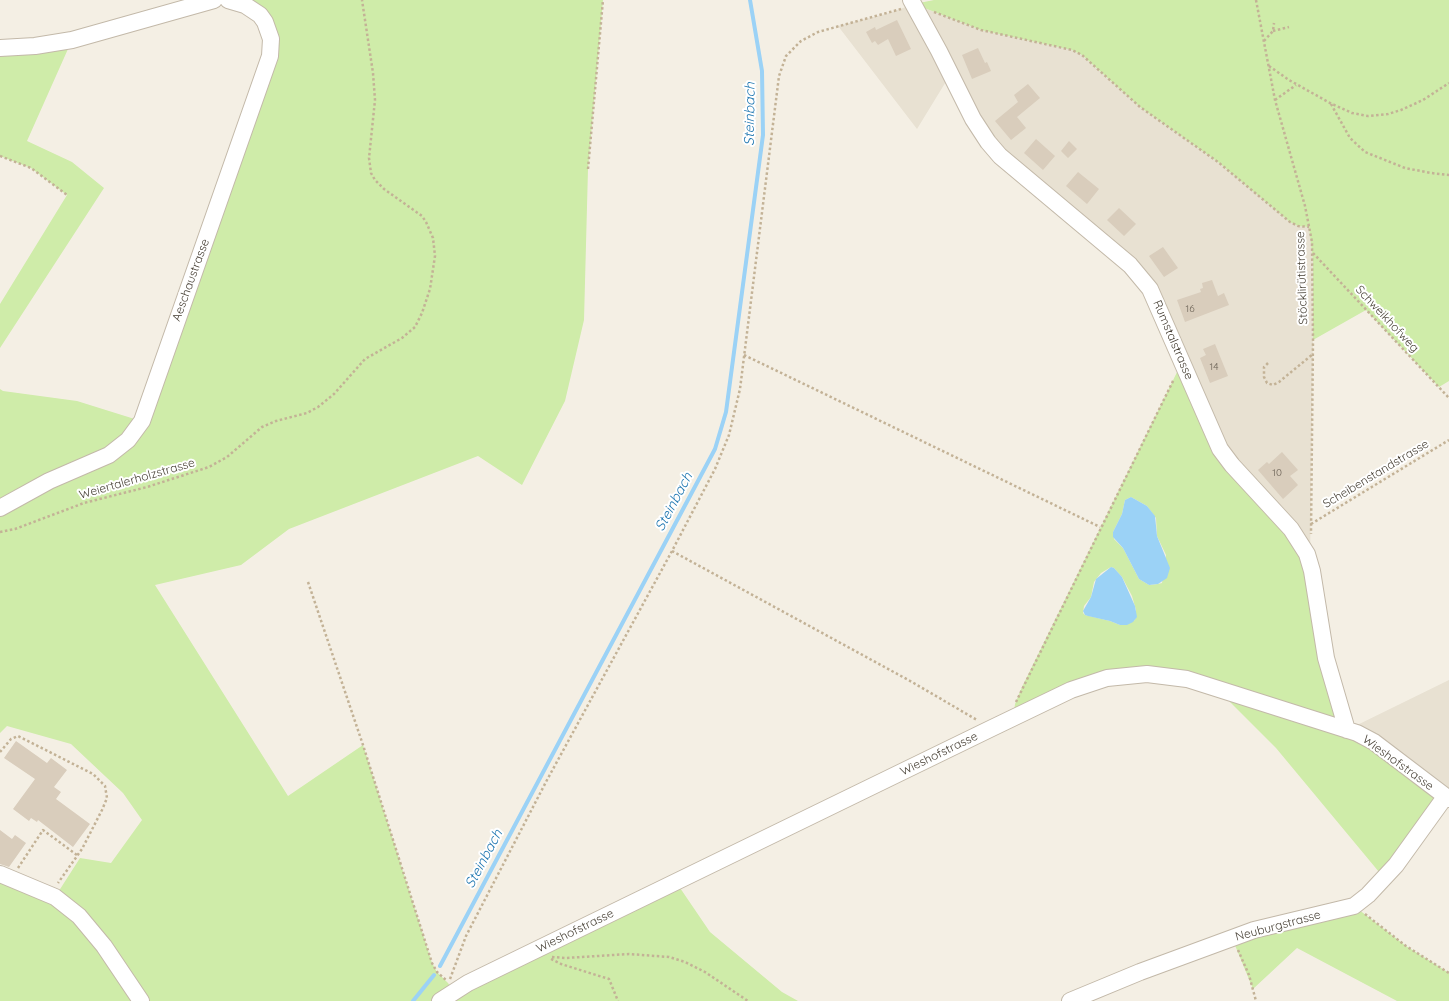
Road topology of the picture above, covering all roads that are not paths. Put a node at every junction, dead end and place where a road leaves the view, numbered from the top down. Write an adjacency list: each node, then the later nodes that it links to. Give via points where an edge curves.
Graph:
1 (214, 0): 4 (street, via 72,40)
2 (228, 0): 5 (street, Aeschaustrasse, via 245,5 260,15 271,39 270,56 142,421 128,440 109,454)
3 (913, 2): 6 (street, Rumstalstrasse, via 988,142 1000,156 1120,256 1138,273 1155,298 1220,449 1304,548 1310,562 1326,658)
4 (0, 48)
5 (0, 508)
6 (1347, 730): 7 (street, Wieshofstrasse, via 1374,742); 10 (street, Wieshofstrasse, via 1187,678 1156,674 1122,675 1094,681 468,983)
7 (1447, 798): 11 (street, Neuburgstrasse, via 1396,865 1354,906 1232,938)
8 (6, 876): 9 (street, via 67,906 91,929)
9 (141, 1001)
10 (440, 1001)
11 (1070, 1001)

